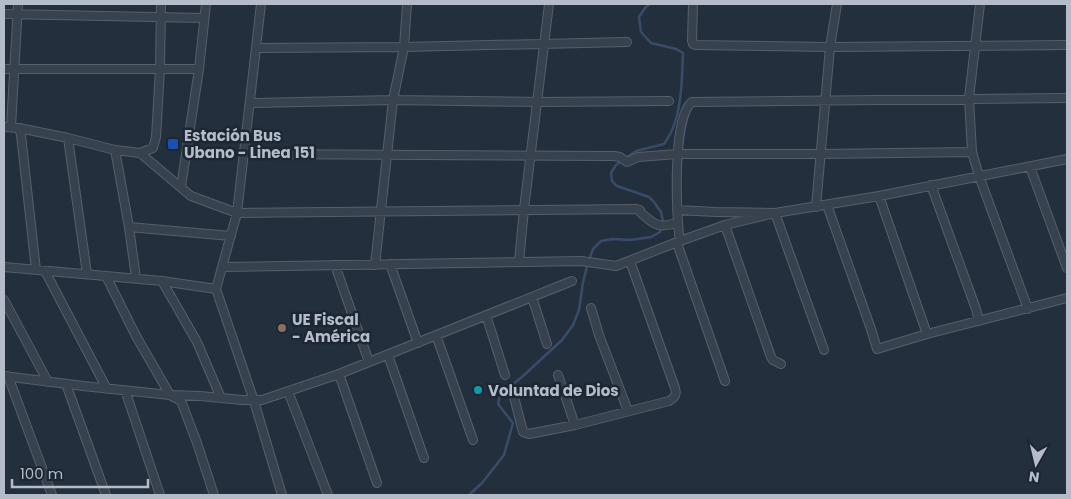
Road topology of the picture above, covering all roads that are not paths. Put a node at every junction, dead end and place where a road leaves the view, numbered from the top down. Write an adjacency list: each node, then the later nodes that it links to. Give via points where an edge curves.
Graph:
1 (18, 4): 11 (street)
2 (161, 4): 12 (street)
3 (206, 4): 13 (street)
4 (261, 4): 19 (street)
5 (407, 4): 18 (street)
6 (549, 4): 15 (street)
7 (694, 4): 20 (street, via 692,41 696,45)
8 (837, 4): 20 (street)
9 (980, 4): 17 (street)
10 (4, 14): 11 (street)
11 (18, 14): 12 (street); 23 (street)
12 (161, 17): 13 (street); 21 (street)
13 (204, 18): 24 (street)
14 (627, 42): 15 (street)
15 (544, 43): 18 (street); 30 (street)
16 (1067, 45): 17 (street)
17 (974, 46): 20 (street); 25 (street)
18 (404, 47): 19 (street); 27 (street)
19 (256, 48): 31 (street)
20 (830, 48): 29 (street)
21 (160, 68): 23 (street); 24 (street); 36 (street, via 156,136 153,148)
22 (4, 69): 23 (street)
23 (15, 69): 32 (street)
24 (199, 69): 46 (street)
25 (969, 98): 26 (street); 29 (street); 35 (street)
26 (1067, 98)
27 (393, 100): 30 (street); 31 (street); 40 (street)
28 (669, 101): 30 (street)
29 (826, 101): 38 (street, via 692,102 686,110); 39 (street)
30 (537, 102): 41 (street)
31 (250, 103): 37 (street)
32 (11, 127): 33 (street); 68 (street, via 22,144)
33 (68, 138): 34 (street); 70 (street)
34 (115, 150): 36 (street); 57 (street)
35 (972, 152): 39 (street); 44 (street)
36 (140, 153): 46 (street)
37 (244, 154): 40 (street); 53 (street)
38 (677, 154): 39 (street); 41 (street, via 638,157 627,162 614,156); 51 (street)
39 (820, 154): 49 (street)
40 (386, 155): 41 (street); 52 (street)
41 (530, 155): 50 (street)
42 (1067, 159): 43 (street)
43 (1030, 167): 44 (street); 67 (street)
44 (979, 176): 45 (street); 80 (street)
45 (931, 185): 47 (street); 82 (street)
46 (181, 187): 53 (street, via 191,196)
47 (879, 196): 48 (street); 83 (street)
48 (827, 205): 49 (street); 83 (street, via 877,349)
49 (816, 207): 54 (street)
50 (524, 209): 52 (street); 55 (street, via 636,209 661,226); 61 (street)
51 (677, 210): 54 (street); 55 (street)
52 (381, 211): 53 (street); 64 (street)
53 (237, 212): 58 (street)
54 (775, 213): 56 (street); 87 (street)
55 (677, 223): 59 (street)
56 (725, 225): 59 (street); 90 (street, via 771,357)
57 (129, 226): 58 (street); 72 (street)
58 (231, 236): 66 (street)
59 (678, 242): 60 (street); 95 (street)
60 (630, 261): 61 (street, via 616,266 581,261); 105 (street, via 676,392 669,401)
61 (519, 262): 62 (street)
62 (390, 264): 64 (street); 85 (street)
63 (335, 265): 64 (street); 66 (street); 89 (street)
64 (375, 265)
65 (4, 267): 68 (street)
66 (222, 267): 75 (street)
67 (1067, 268)
68 (36, 270): 69 (street)
69 (45, 271): 70 (street); 98 (street)
70 (87, 274): 71 (street)
71 (106, 276): 72 (street); 101 (street)
72 (136, 278): 73 (street)
73 (162, 281): 75 (street); 103 (street, via 198,342)
74 (572, 281): 76 (street)
75 (216, 289): 104 (street)
76 (532, 297): 81 (street); 86 (street)
77 (1067, 298): 80 (street)
78 (4, 300): 96 (street)
79 (591, 308): 105 (street)
80 (1028, 309): 82 (street)
81 (486, 315): 84 (street); 92 (street)
82 (979, 321): 83 (street)
83 (927, 334)
84 (436, 335): 85 (street); 107 (street)
85 (418, 343): 88 (street)
86 (547, 344)
87 (824, 350)
88 (388, 355): 89 (street); 108 (street)
89 (369, 362): 91 (street)
90 (781, 364)
91 (339, 374): 100 (street); 109 (street)
92 (505, 375)
93 (558, 375): 106 (street)
94 (6, 376): 96 (street); 110 (street)
95 (725, 381)
96 (48, 382): 97 (street)
97 (66, 384): 98 (street); 111 (street)
98 (107, 388): 99 (street)
99 (125, 390): 101 (street); 112 (street)
100 (288, 391): 104 (street); 115 (street)
101 (170, 395): 103 (street); 113 (street, via 181,401)
102 (514, 397): 106 (street, via 526,434)
103 (222, 398): 104 (street)
104 (254, 401): 114 (street)
105 (628, 411): 106 (street)
106 (575, 425)
107 (473, 440)
108 (424, 458)
109 (377, 483)
110 (52, 495)
111 (106, 495)
112 (160, 495)
113 (214, 495)
114 (282, 495)
115 (328, 495)

